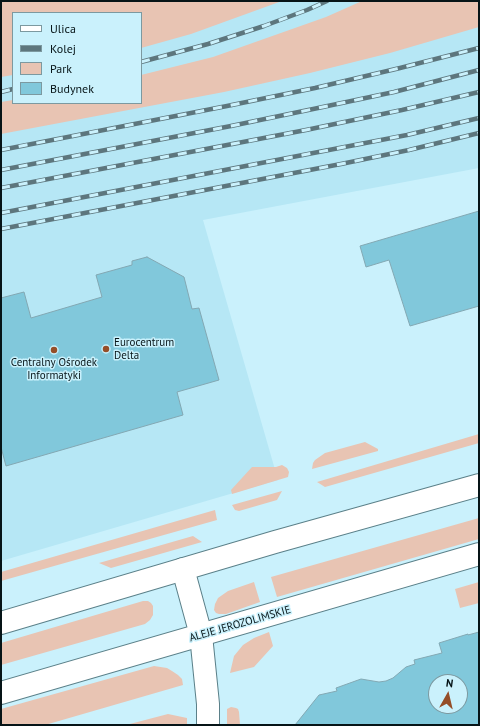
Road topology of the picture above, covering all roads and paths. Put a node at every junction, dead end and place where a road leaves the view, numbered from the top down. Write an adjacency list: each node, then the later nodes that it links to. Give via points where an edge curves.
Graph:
1 (479, 485): 3 (main road)
2 (479, 554): 5 (main road, ALEJE JEROZOLIMSKIE)
3 (183, 569): 4 (main road); 5 (main road)
4 (1, 623)
5 (202, 635): 6 (main road, ALEJE JEROZOLIMSKIE); 7 (main road)
6 (1, 693)
7 (208, 725)

